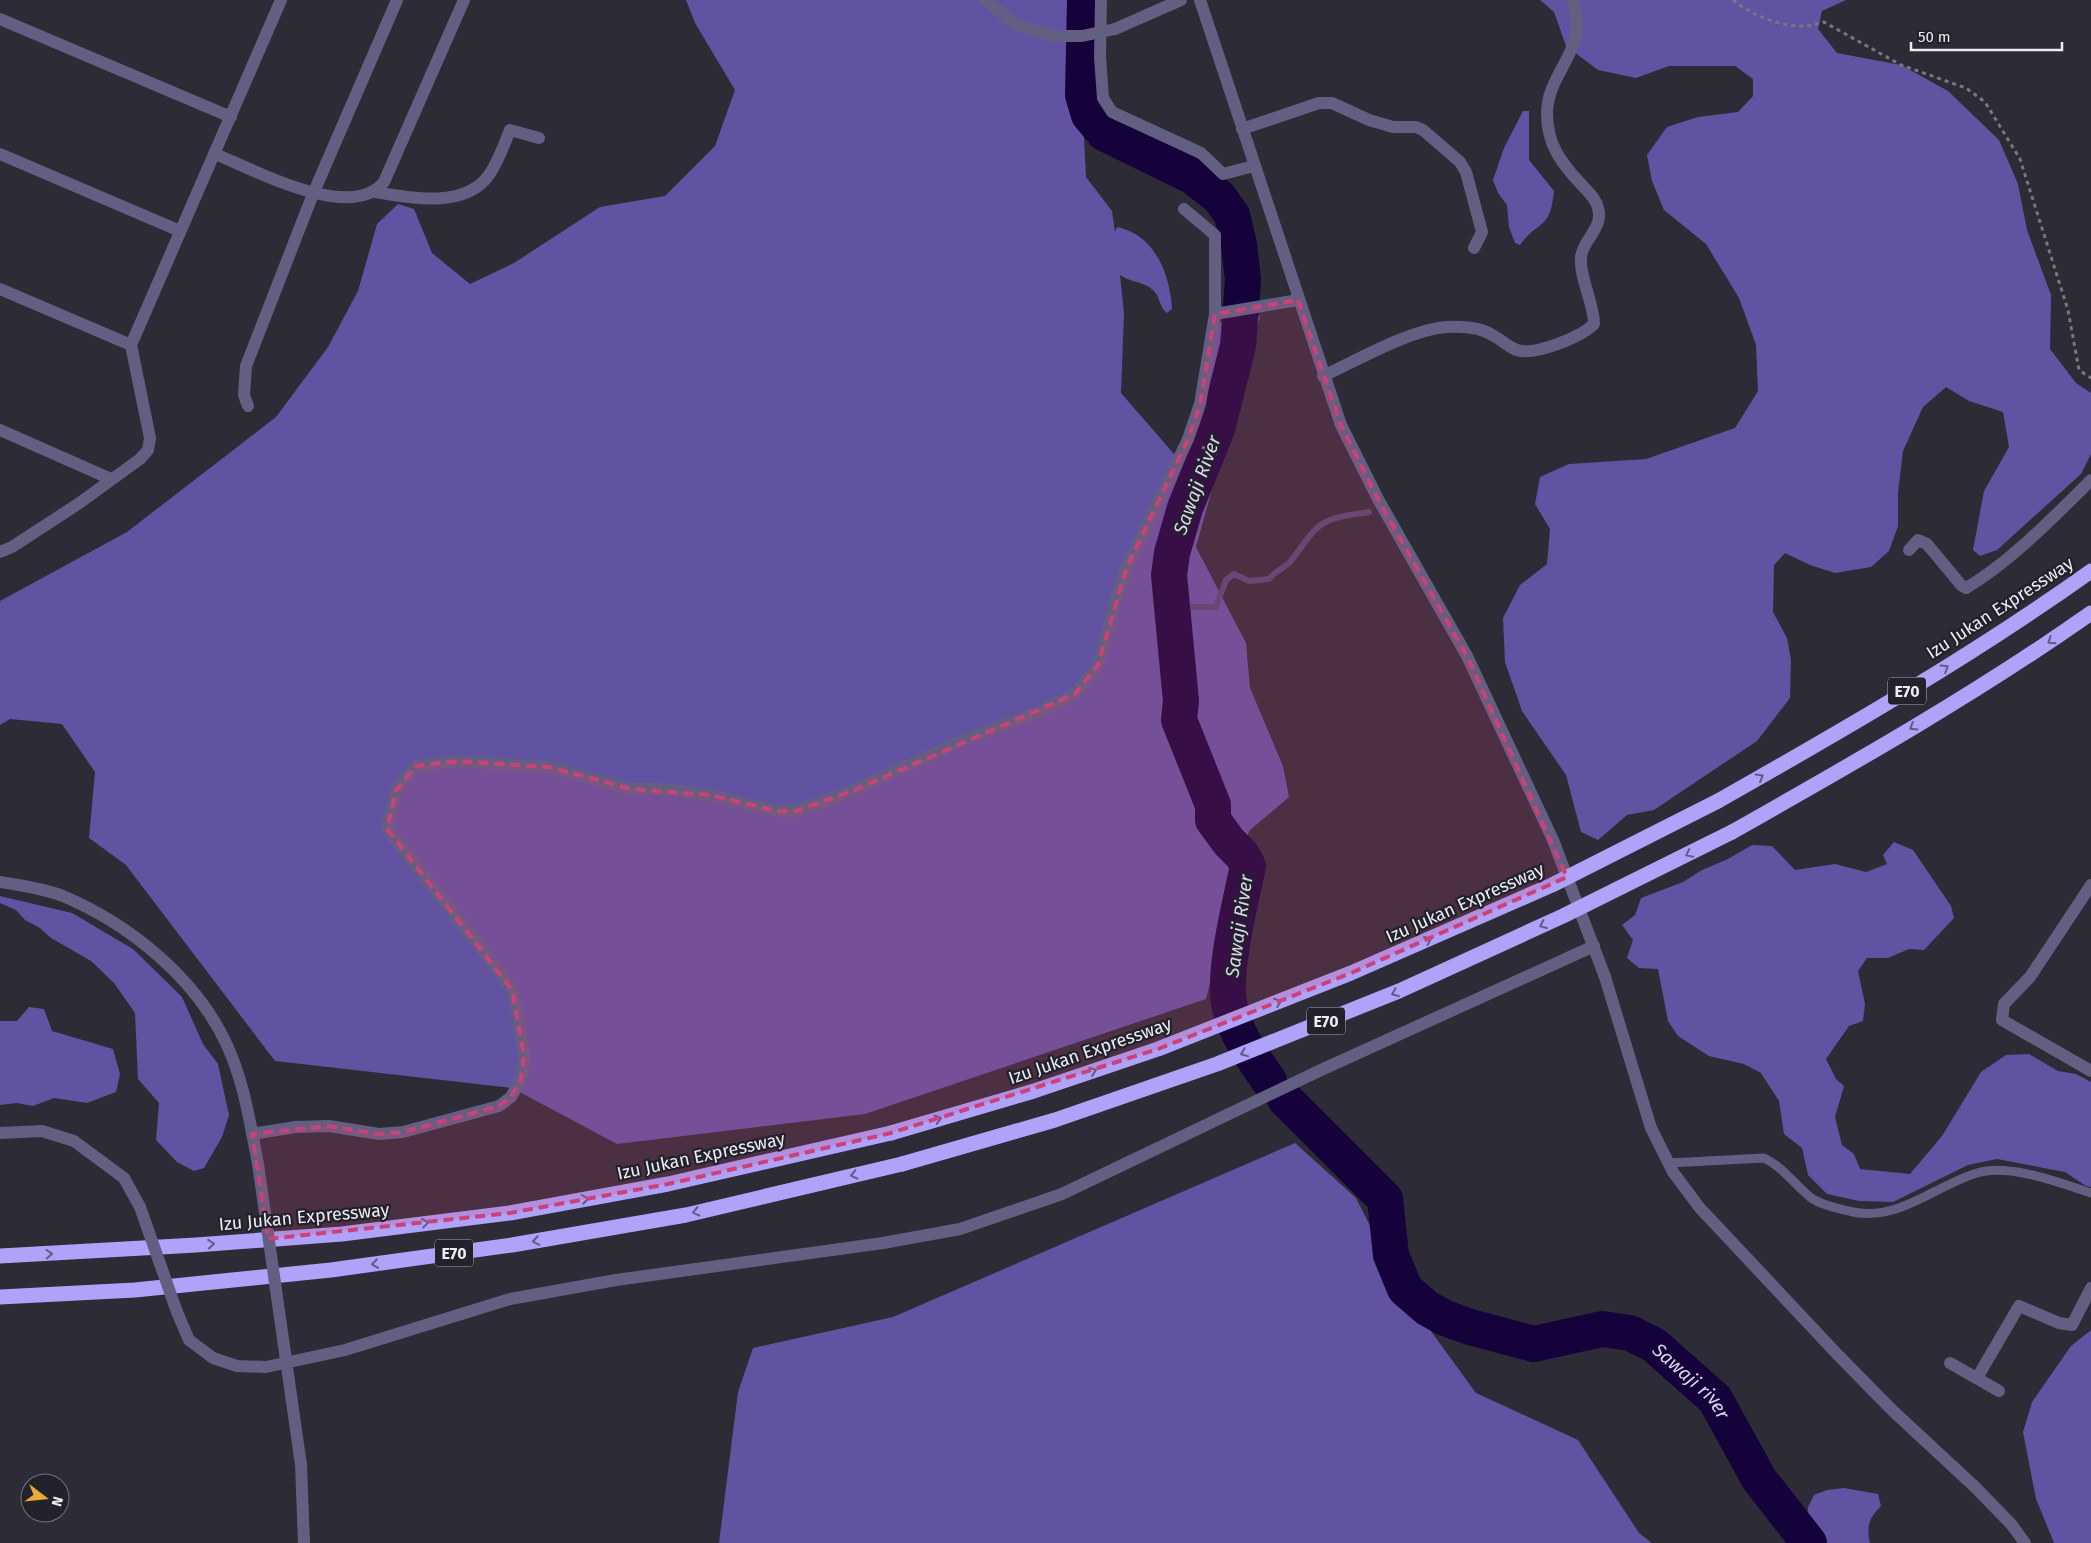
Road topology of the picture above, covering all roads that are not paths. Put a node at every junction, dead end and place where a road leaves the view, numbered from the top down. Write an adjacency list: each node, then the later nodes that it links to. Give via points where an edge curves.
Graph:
1 (281, 0): 10 (street)
2 (397, 0): 17 (street)
3 (464, 0): 16 (street, via 384,182)
4 (985, 0): 6 (street, bridge, via 1016,25 1053,36 1082,36 1116,29)
5 (1102, 0): 15 (street, via 1102,82 1104,98 1112,112 1201,153 1223,174)
6 (1181, 0)
7 (1200, 0): 11 (street)
8 (1572, 0): 25 (street, via 1578,14 1579,30 1552,93 1547,112 1548,127 1554,152 1593,197 1598,209 1599,222 1581,257 1594,324 1562,342 1531,351 1518,350 1478,329 1431,329)
9 (0, 20): 10 (street)
10 (231, 118): 14 (street)
11 (1242, 130): 15 (street); 20 (street, via 1319,103 1332,103 1380,124 1424,130 1460,162 1466,172 1482,232)
12 (539, 138): 16 (street, via 510,130 488,176 449,198)
13 (0, 154): 19 (street)
14 (215, 154): 17 (street); 19 (street)
15 (1254, 166): 22 (street)
16 (376, 192): 17 (street, via 363,197)
17 (313, 194): 26 (street, via 246,366 244,395)
18 (1184, 209): 23 (street, via 1215,235)
19 (180, 231): 24 (street)
20 (1474, 248)
21 (0, 289): 24 (street)
22 (1298, 300): 23 (street); 25 (street)
23 (1215, 314): 39 (street, via 1200,404 1188,439 1126,569 1098,665 1075,694 956,743 852,791 796,811 777,811 711,796 660,789 631,789 549,767 458,761 416,766 396,790 387,829 512,990 524,1057 521,1078 511,1097 499,1106 404,1132 379,1134 329,1126)
24 (131, 345): 28 (street, via 150,438 148,450 140,459)
25 (1323, 376): 36 (street, via 1341,425 1378,499 1466,656 1502,729 1553,840)
26 (248, 406)
27 (0, 430): 28 (street)
28 (110, 479): 31 (street, via 78,504)
29 (2091, 480): 30 (street, via 2040,529 1966,588 1960,585 1927,544 1918,540)
30 (1908, 550)
31 (0, 552)
32 (2091, 571): 42 (highway, Izu Jukan Expressway / E70, one-way to 32, bridge, via 342,1234 510,1213 668,1184 891,1133 1034,1091 1158,1049 1351,973 1552,885 1718,801 1858,721 2024,619)
33 (2091, 614): 44 (highway, E70, one-way to 44, bridge, via 1884,746 1732,832 1564,916 1399,991 1218,1064 1055,1120 902,1164 686,1215 512,1245 331,1270)
34 (0, 882): 39 (street, via 61,896 93,912 138,939 180,978 226,1043 242,1088)
35 (2091, 885): 37 (street, via 2030,976 2004,1004 2002,1020)
36 (1594, 946): 38 (street, bridge, via 1320,1070 1062,1194 960,1229 510,1299 345,1350 266,1367 236,1366 213,1358 189,1340 140,1207 124,1178 74,1141 42,1131); 40 (street, via 1651,1128)
37 (2091, 1071)
38 (0, 1133)
39 (252, 1134): 50 (street, bridge, via 301,1465)
40 (1669, 1163): 41 (lane, via 1764,1158 1775,1163 1811,1198 1853,1212 1875,1214 1902,1208 1977,1173 1992,1170 2040,1178); 51 (street, via 1699,1207 1836,1354 1975,1487)
41 (2091, 1193)
42 (3, 1256)
43 (2091, 1288): 48 (street, via 2072,1325 2059,1323 2019,1306)
44 (135, 1290): 45 (highway, E70); 46 (highway)
45 (0, 1297)
46 (0, 1306)
47 (1950, 1363): 48 (street)
48 (1977, 1378): 49 (street)
49 (1999, 1391)
50 (304, 1543)
51 (2025, 1543)

